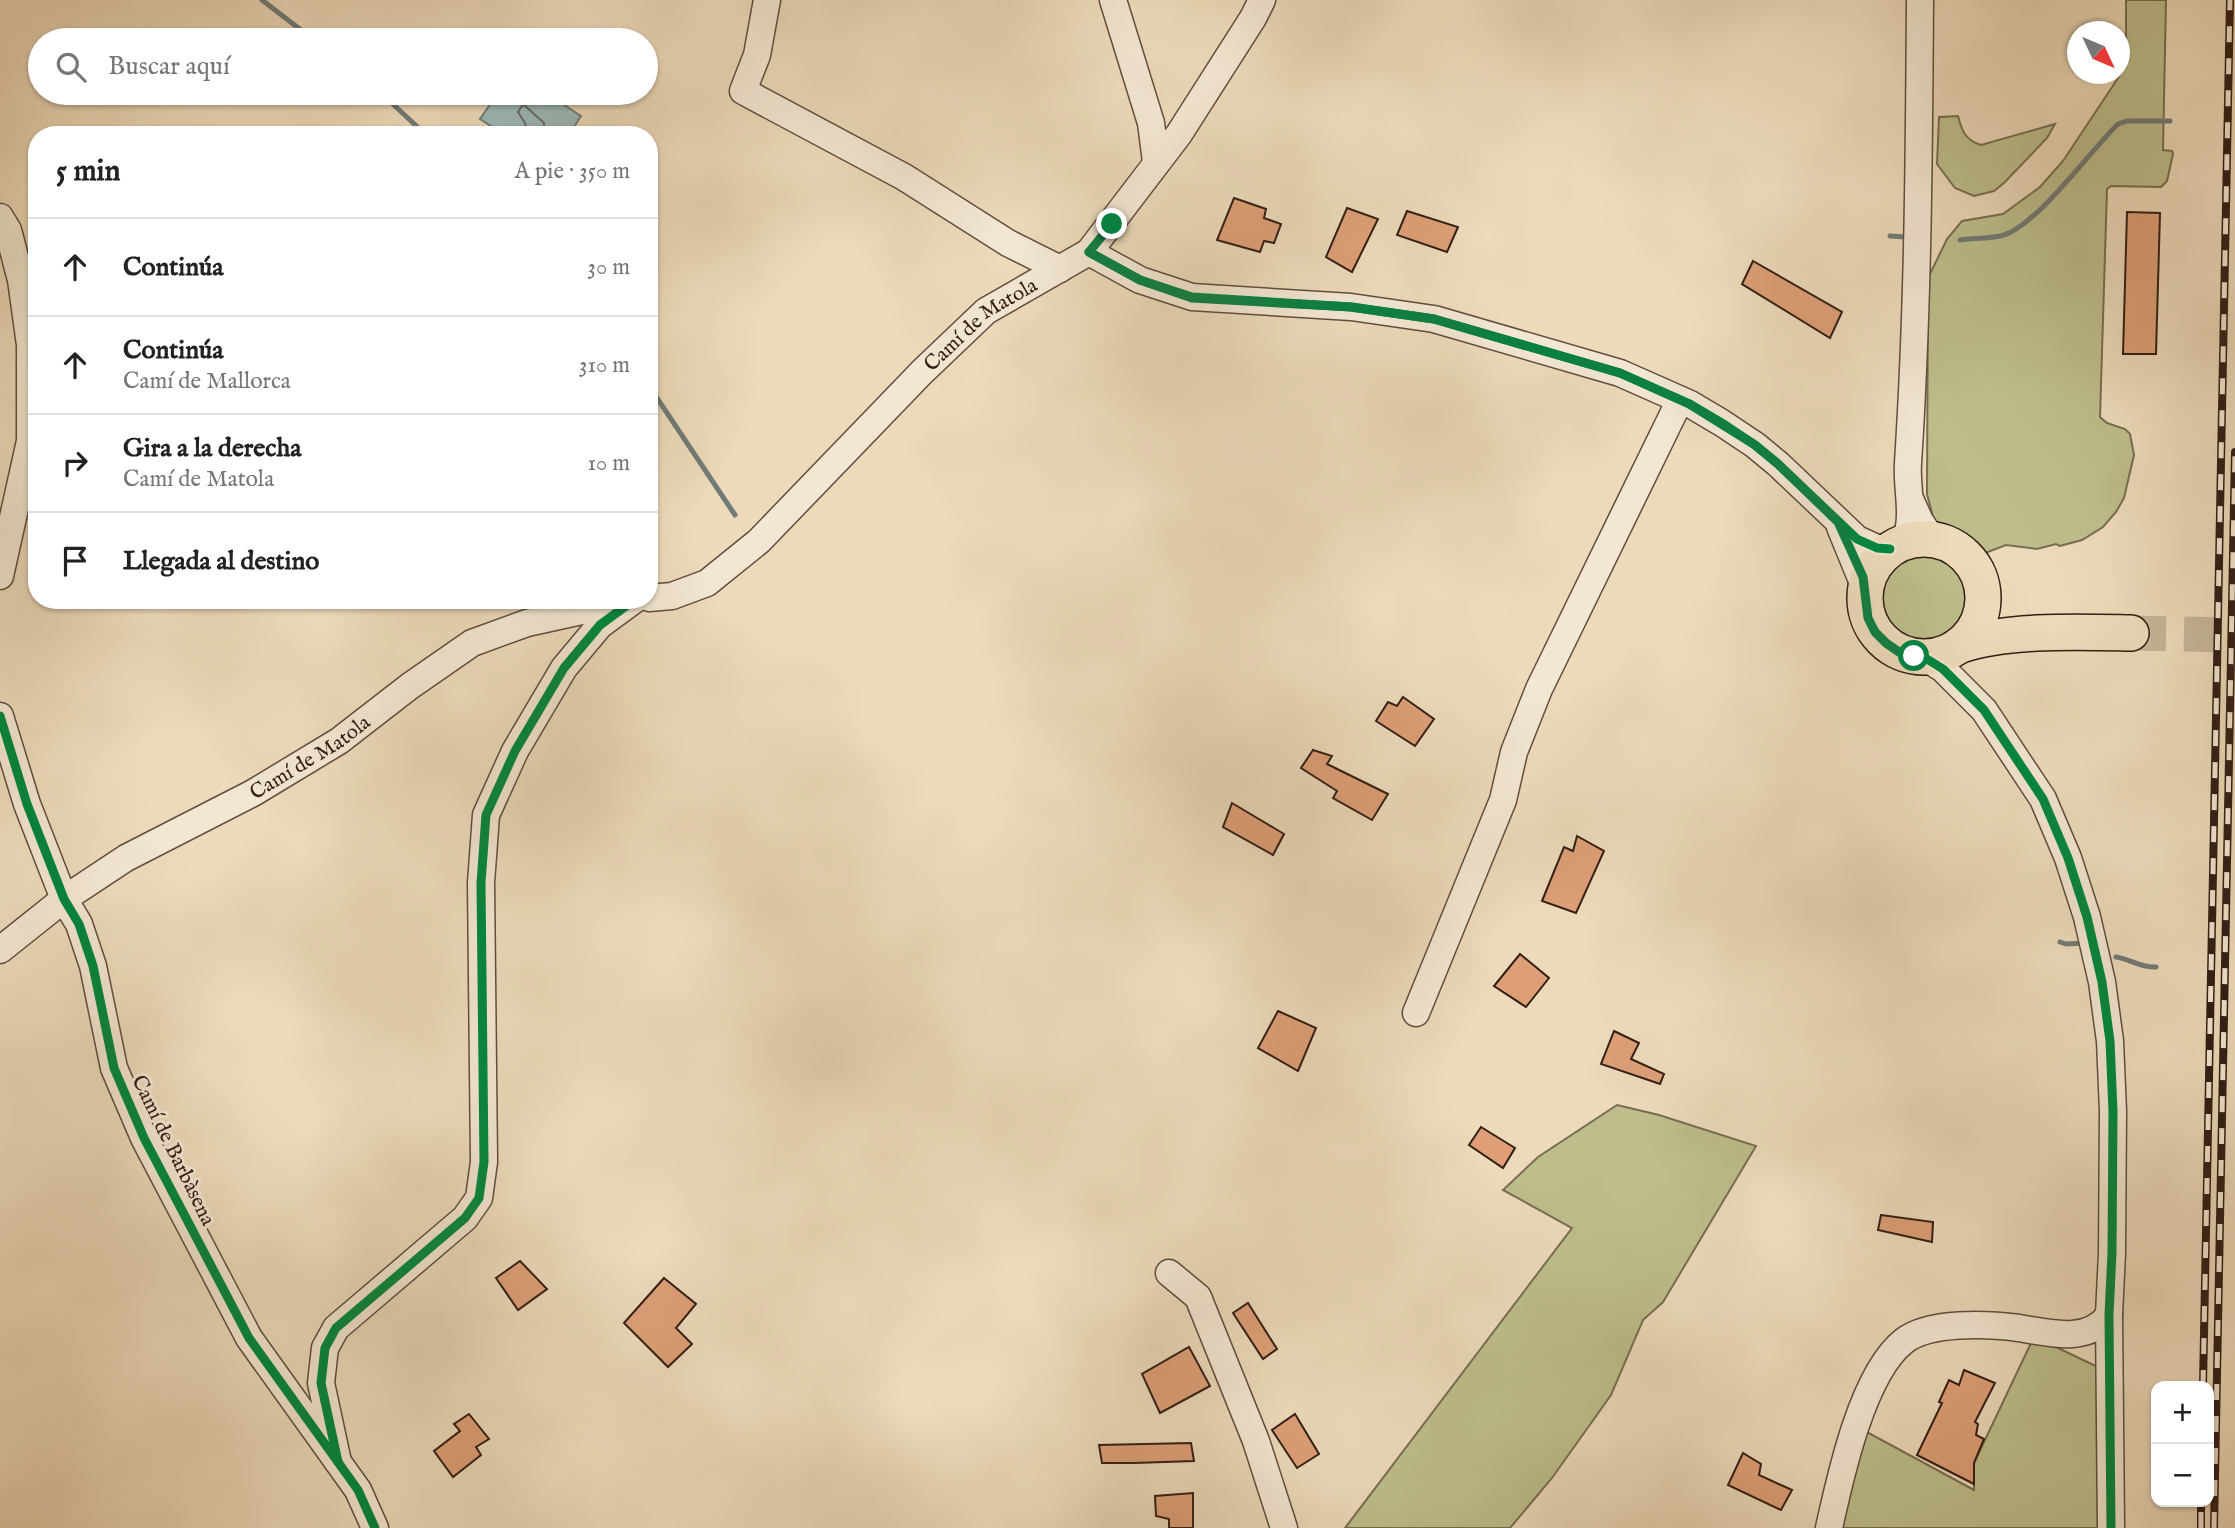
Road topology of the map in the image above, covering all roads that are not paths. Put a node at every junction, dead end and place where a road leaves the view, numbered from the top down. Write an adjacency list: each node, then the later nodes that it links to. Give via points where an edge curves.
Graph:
1 (767, 0): 8 (street, via 757,55 743,91)
2 (1113, 0): 5 (street, via 1151,123)
3 (1262, 0): 5 (street, Camí de Matola, via 1201,101)
4 (1920, 0): 13 (street, via 1908,493 1920,522)
5 (1156, 162): 7 (street, Camí de Matola)
6 (0, 217): 9 (street, via 8,230)
7 (1089, 252): 8 (street, Camí de Matola); 10 (street, via 1140,280 1192,298 1351,307 1434,319 1620,373)
8 (1060, 269): 16 (street, Camí de Matola, via 986,311 749,549 707,583)
9 (28, 330)
10 (1680, 400): 12 (street, via 1755,445); 27 (street, via 1539,689 1514,752 1503,800)
11 (28, 450): 14 (street)
12 (1838, 522): 13 (street, via 1866,545 1877,548); 15 (street)
13 (1909, 543): 15 (main road, via 1879,560); 17 (main road, via 1947,543 1960,551 1979,576)
14 (0, 576)
15 (1866, 587): 23 (main road, via 1866,611 1875,632 1899,652)
16 (658, 597)
17 (1982, 607): 21 (main road, via 2012,628); 22 (main road, via 1970,635)
18 (592, 609): 25 (street, Camí de Matola, via 527,623 472,643 339,741 253,793 126,858)
19 (621, 609): 32 (street, via 600,625 564,668 515,751 486,816 481,883 484,1162 479,1198 465,1218 336,1328 324,1348 321,1383)
20 (2131, 633): 21 (main road)
21 (2045, 634): 22 (main road, via 1983,638)
22 (1958, 646): 23 (main road); 31 (street, via 2047,787 2098,930 2119,1072)
23 (1922, 656): 29 (street, via 1984,710 2033,782 2058,833 2087,917 2109,1041 2113,1142)
24 (0, 716): 25 (street, Camí de Barbàsena, via 27,804)
25 (64, 899): 26 (street, Camí de Matola); 32 (street, Camí de Barbàsena, via 79,923 114,1068 144,1138 249,1338)
26 (0, 950)
27 (1416, 1013)
28 (1170, 1273): 34 (street, via 1198,1297 1256,1441)
29 (2109, 1315): 30 (street, via 2084,1333); 31 (street)
30 (2051, 1334): 31 (street); 35 (street, via 1987,1325 1956,1326 1927,1330 1902,1342 1879,1372 1860,1415 1844,1460)
31 (2114, 1359): 36 (street); 37 (street)
32 (338, 1462): 33 (street, Camí de Barbàsena, via 358,1490)
33 (375, 1528)
34 (1284, 1528)
35 (1829, 1528)
36 (2111, 1528)
37 (2119, 1528)

